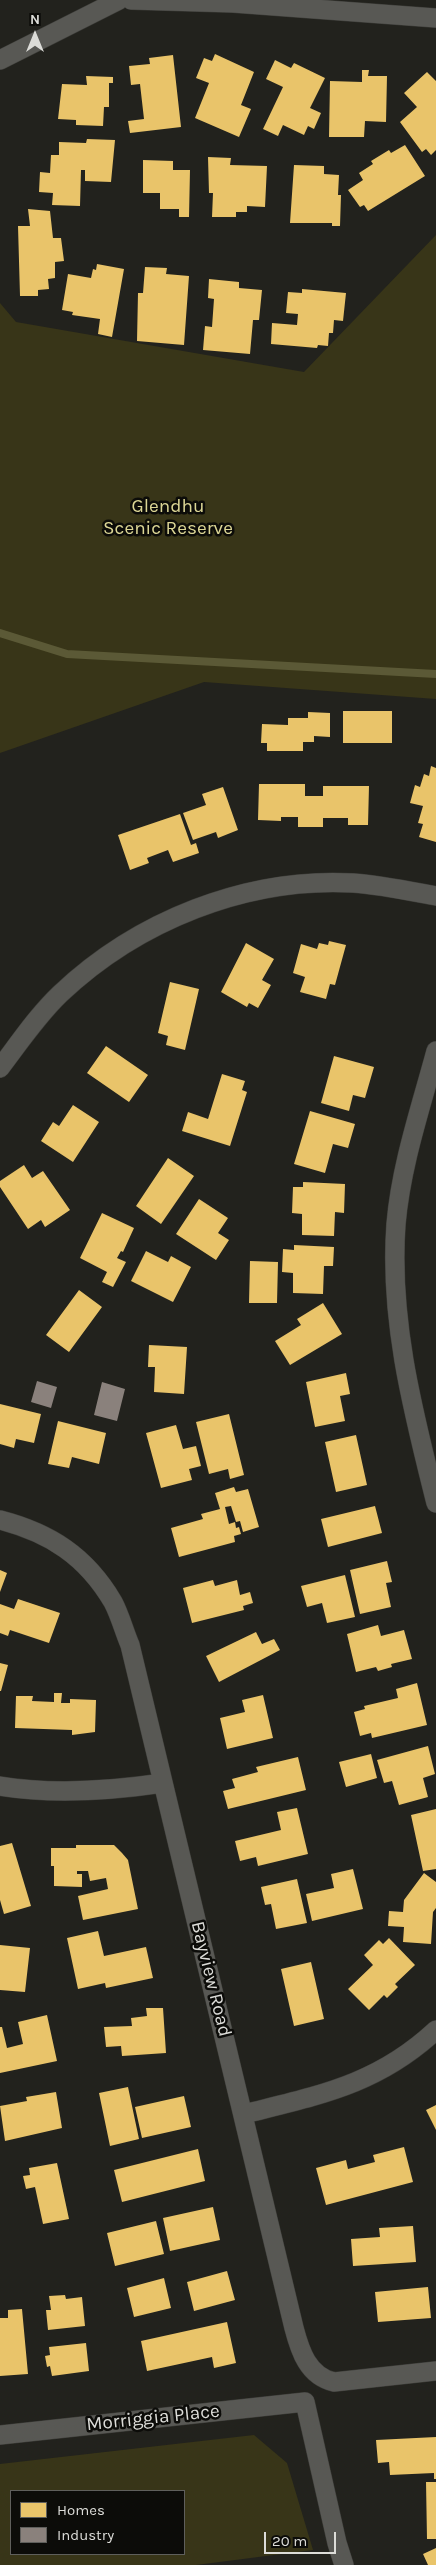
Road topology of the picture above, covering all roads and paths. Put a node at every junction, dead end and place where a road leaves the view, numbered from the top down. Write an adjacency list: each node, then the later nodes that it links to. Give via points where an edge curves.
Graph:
1 (119, 0): 5 (street)
2 (131, 0): 3 (street)
3 (233, 2): 4 (street)
4 (436, 18)
5 (0, 60)
6 (436, 896): 8 (street, via 354,883 311,883 247,892 194,909 117,948 85,972 26,1032)
7 (436, 1051): 9 (street, via 403,1185 396,1222 395,1259 398,1331)
8 (0, 1068)
9 (436, 1503)
10 (0, 1520): 11 (street, Bayview Road, via 32,1528 61,1544 84,1565 113,1602 130,1645)
11 (163, 1782): 12 (street, via 95,1791); 14 (street, Bayview Road)
12 (0, 1786)
13 (436, 2030): 14 (street, via 394,2063 356,2083)
14 (244, 2114): 16 (street, Bayview Road, via 298,2344)
15 (436, 2371): 16 (street, via 342,2382)
16 (318, 2376): 17 (street)
17 (305, 2402): 18 (street, Morriggia Place); 19 (street)
18 (0, 2435)
19 (344, 2565)

